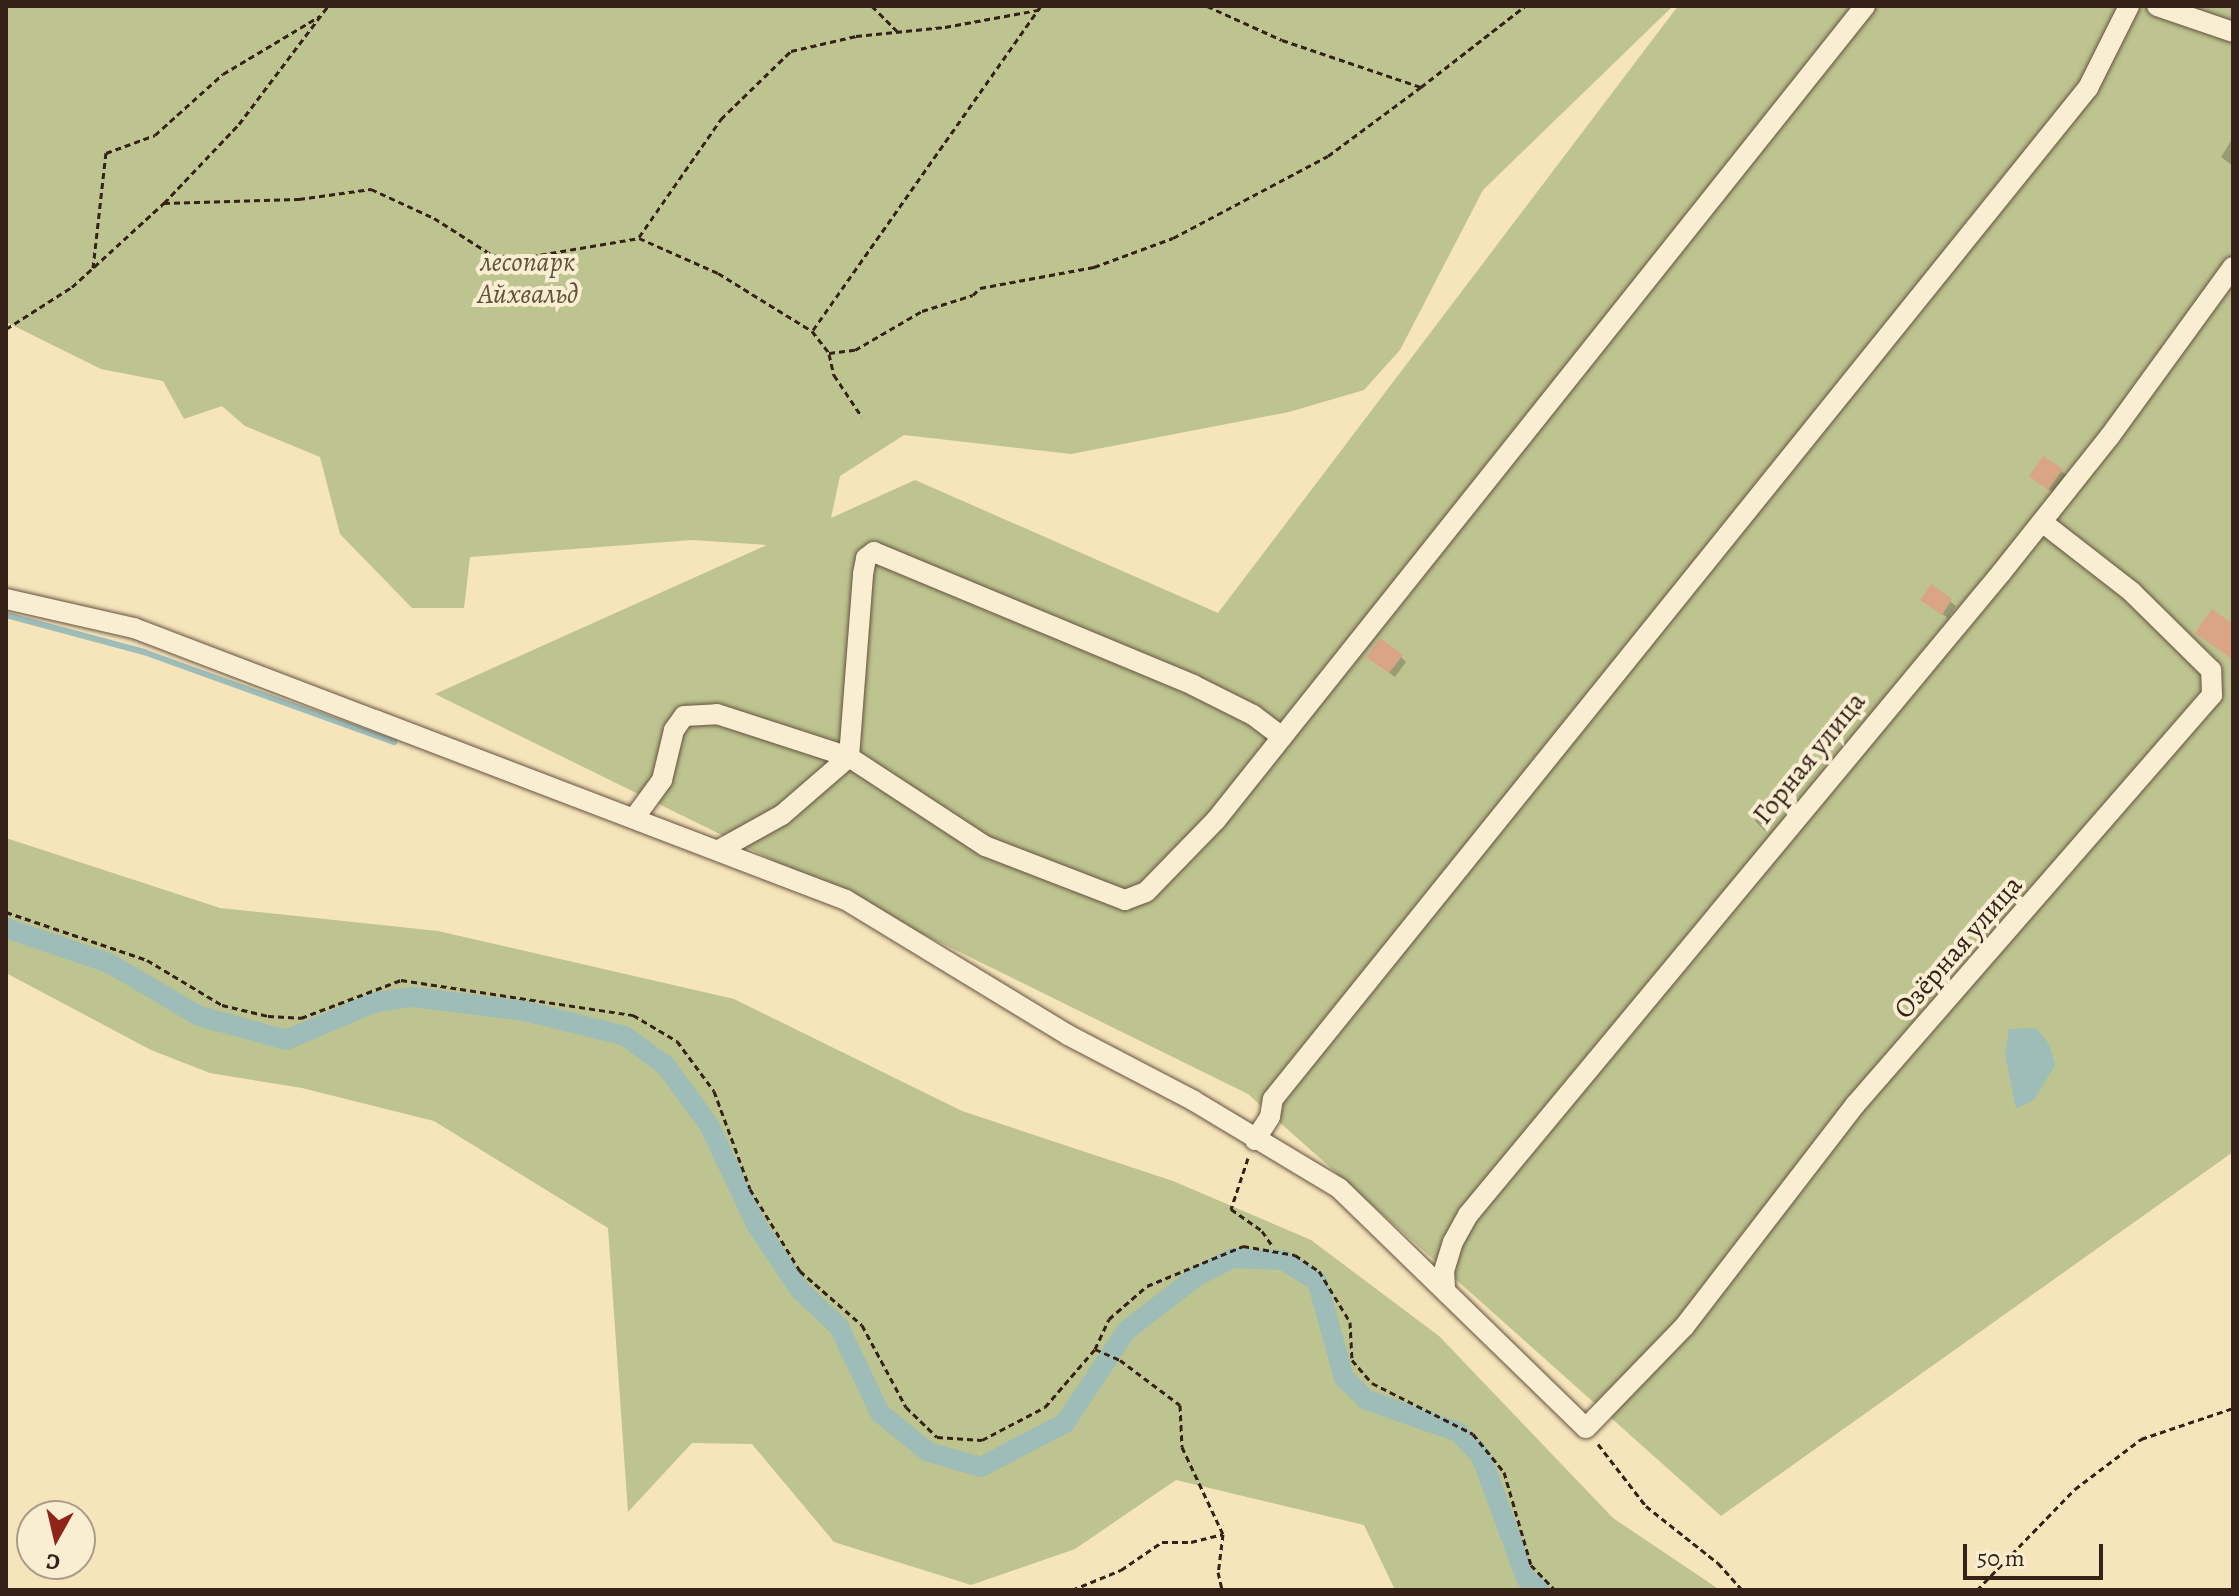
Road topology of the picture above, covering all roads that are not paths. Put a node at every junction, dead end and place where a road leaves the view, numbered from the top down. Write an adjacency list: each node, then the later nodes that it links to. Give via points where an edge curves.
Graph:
1 (1865, 6): 8 (street)
2 (2129, 6): 12 (street, via 2088,88 1273,1099)
3 (2157, 6): 4 (street)
4 (2233, 32)
5 (2233, 267): 6 (street, Горная улица)
6 (2042, 522): 13 (street, Горная улица, via 1468,1215 1444,1271); 13 (street, Озёрная улица, via 2132,592 2211,670 2212,695 1855,1105 1684,1327 1586,1428)
7 (6, 599): 10 (street, via 134,628)
8 (1282, 737): 9 (street, via 1216,820 1146,892 1125,900 985,846); 9 (street, via 1253,715 1193,685 874,552 866,558 863,574)
9 (849, 757): 10 (street, via 717,714 684,716 674,730 662,780); 11 (street, via 782,815)
10 (635, 817): 11 (street)
11 (719, 850): 12 (street, via 846,900 1068,1035 1194,1101)
12 (1255, 1140): 13 (street, via 1339,1188)
13 (1445, 1288)

